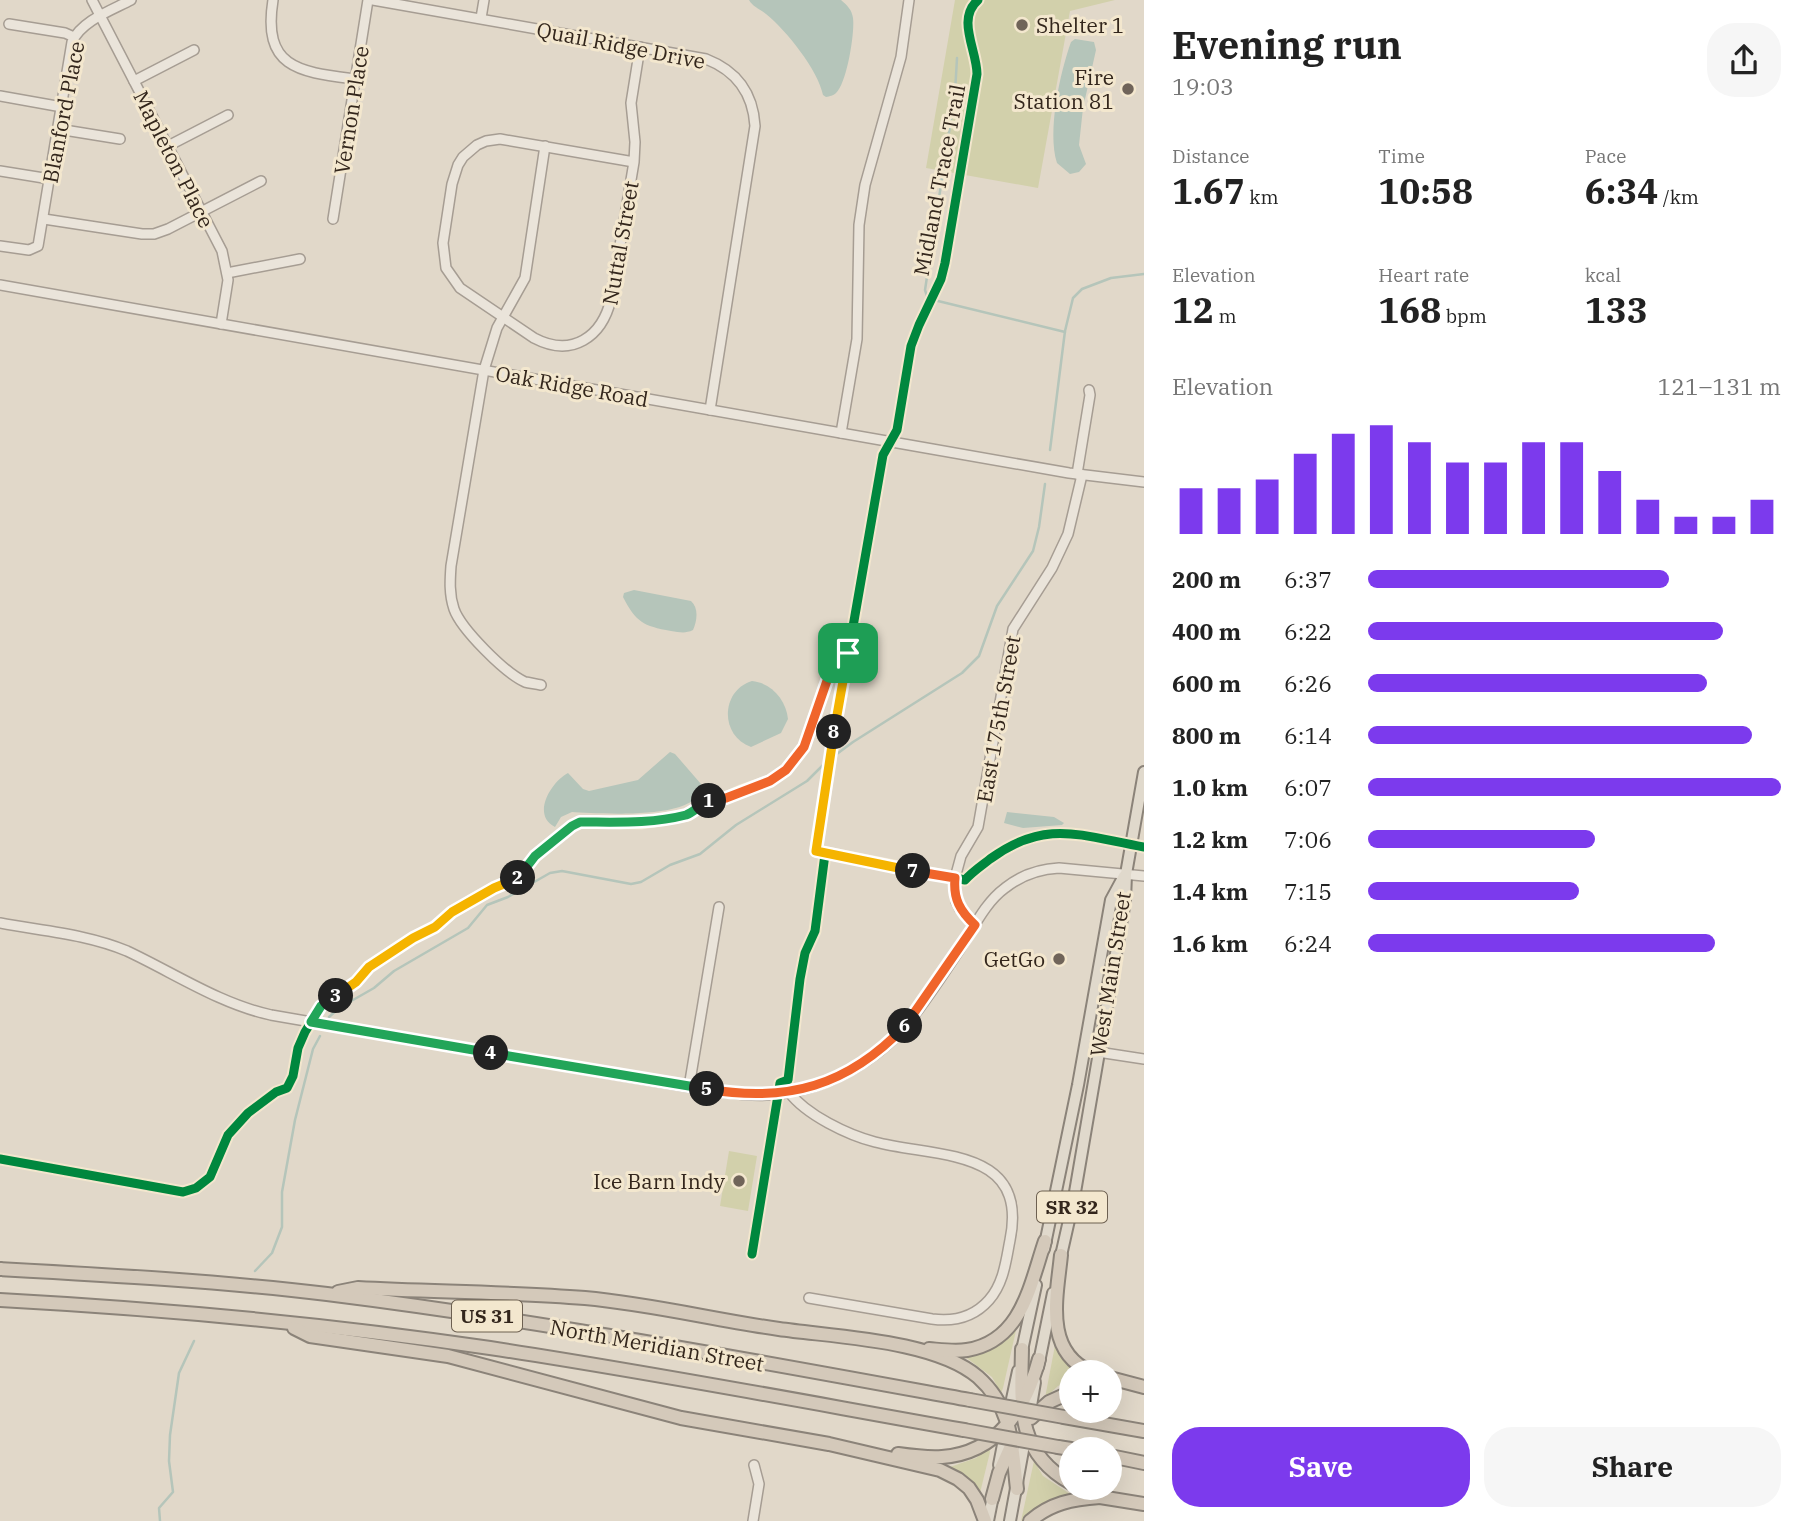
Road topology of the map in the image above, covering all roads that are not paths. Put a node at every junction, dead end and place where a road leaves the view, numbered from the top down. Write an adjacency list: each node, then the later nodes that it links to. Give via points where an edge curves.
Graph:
1 (92, 0): 7 (street, Mapleton Place)
2 (131, 0): 7 (street, Blanford Place)
3 (273, 0): 13 (street, via 270,27 281,56 307,71)
4 (371, 0): 8 (street, Quail Ridge Drive); 13 (street, Vernon Place)
5 (484, 0): 8 (street)
6 (909, 0): 38 (street, via 901,57 865,185 859,225 857,339)
7 (101, 16): 10 (street, Blanford Place); 14 (street, Mapleton Place)
8 (481, 18): 11 (street, Quail Ridge Drive)
9 (9, 24): 10 (street)
10 (74, 37): 16 (street, Blanford Place)
11 (640, 47): 22 (street, Nuttal Street, via 631,109); 37 (street, Quail Ridge Drive, via 706,59 724,67 744,86 754,115)
12 (194, 50): 14 (street)
13 (355, 79): 28 (street, Vernon Place)
14 (134, 81): 20 (street, Mapleton Place)
15 (0, 96): 16 (street)
16 (62, 107): 18 (street, Blanford Place)
17 (228, 115): 20 (street)
18 (58, 129): 19 (street); 24 (street, Blanford Place)
19 (120, 138)
20 (168, 146): 26 (street, Mapleton Place)
21 (545, 146): 22 (street); 33 (street, via 526,271); 33 (street, via 511,139 485,141 463,157 454,177 443,243 446,268 460,288)
22 (634, 162): 33 (street, Nuttal Street, via 611,299 598,329 577,343 561,346 537,340)
23 (0, 171): 24 (street)
24 (50, 179): 27 (street, Blanford Place)
25 (261, 181): 26 (street)
26 (202, 212): 27 (street, via 147,234); 31 (street, Mapleton Place)
27 (44, 219): 29 (street, Blanford Place, via 33,250)
28 (333, 219)
29 (0, 246)
30 (300, 259): 31 (street)
31 (228, 273): 34 (street, Mapleton Place)
32 (0, 285): 34 (street, Oak Ridge Road)
33 (502, 318): 35 (street)
34 (221, 324): 35 (street, Oak Ridge Road)
35 (484, 370): 37 (street, Oak Ridge Road); 41 (street, via 449,589 457,616 479,642 506,669)
36 (1089, 390): 39 (street, East 175th Street)
37 (710, 410): 38 (street, Oak Ridge Road)
38 (842, 433): 39 (street, Oak Ridge Road)
39 (1079, 474): 40 (street, Oak Ridge Road); 47 (street, East 175th Street, via 1068,534 1013,629 978,827 961,856 955,878 956,901)
40 (1144, 482)
41 (541, 685)
42 (1144, 772): 43 (main road, SR 32)
43 (1126, 873): 44 (street); 47 (street, via 1071,868 1039,871 1006,887); 48 (main road, West Main Street / SR 32); 52 (main road, West Main Street / SR 32, via 1111,900)
44 (1144, 876)
45 (719, 907): 50 (street)
46 (0, 923): 50 (street, via 97,940 249,1010)
47 (975, 925): 51 (street, via 916,1011 882,1049 843,1074)
48 (1098, 1052): 49 (street); 53 (main road, West Main Street / SR 32)
49 (1144, 1059)
50 (689, 1087): 51 (street, via 747,1095)
51 (789, 1092): 56 (street, via 801,1105 854,1136 974,1161 1001,1179 1012,1205 1012,1231 997,1289 989,1300 960,1319 932,1319)
52 (1045, 1241): 59 (highway, via 1023,1308 1009,1329 991,1342 966,1350); 60 (main road, West Main Street / SR 32)
53 (1061, 1255): 61 (main road, West Main Street / SR 32); 62 (highway, via 1056,1328)
54 (0, 1269): 55 (highway, North Meridian Street / US 31)
55 (327, 1294): 59 (highway, via 358,1288 587,1298); 70 (highway, North Meridian Street / US 31, bridge, via 580,1331)
56 (809, 1298)
57 (0, 1300): 58 (highway, North Meridian Street / US 31)
58 (283, 1323): 72 (highway, North Meridian Street / US 31, bridge, via 529,1354); 73 (highway, via 310,1336 457,1358 681,1418)
59 (920, 1348): 68 (highway, via 979,1378)
60 (1022, 1349): 67 (highway); 68 (main road, West Main Street / SR 32)
61 (1039, 1359): 67 (highway); 69 (main road, West Main Street / SR 32)
62 (1074, 1360)
63 (1122, 1382): 65 (highway)
64 (1122, 1388): 65 (highway)
65 (1144, 1389)
66 (1059, 1397): 69 (highway)
67 (1021, 1408): 68 (highway); 69 (highway)
68 (1008, 1422): 71 (highway); 73 (highway, via 988,1442 953,1456); 79 (main road, West Main Street / SR 32)
69 (1026, 1427): 71 (highway); 77 (highway, via 1041,1460); 78 (main road, West Main Street / SR 32)
70 (1144, 1432)
71 (1013, 1443): 78 (highway); 79 (highway)
72 (1059, 1447)
73 (862, 1451): 84 (highway, via 952,1475 974,1495)
74 (1122, 1458): 75 (highway)
75 (1144, 1463)
76 (754, 1465): 83 (street, via 759,1484)
77 (1059, 1476)
78 (1017, 1489): 85 (main road, West Main Street / SR 32)
79 (992, 1499): 84 (main road, West Main Street / SR 32)
80 (1075, 1500): 86 (highway, via 1044,1510)
81 (1122, 1500): 82 (highway)
82 (1144, 1504)
83 (752, 1521)
84 (987, 1521)
85 (1010, 1521)
86 (1030, 1521)

